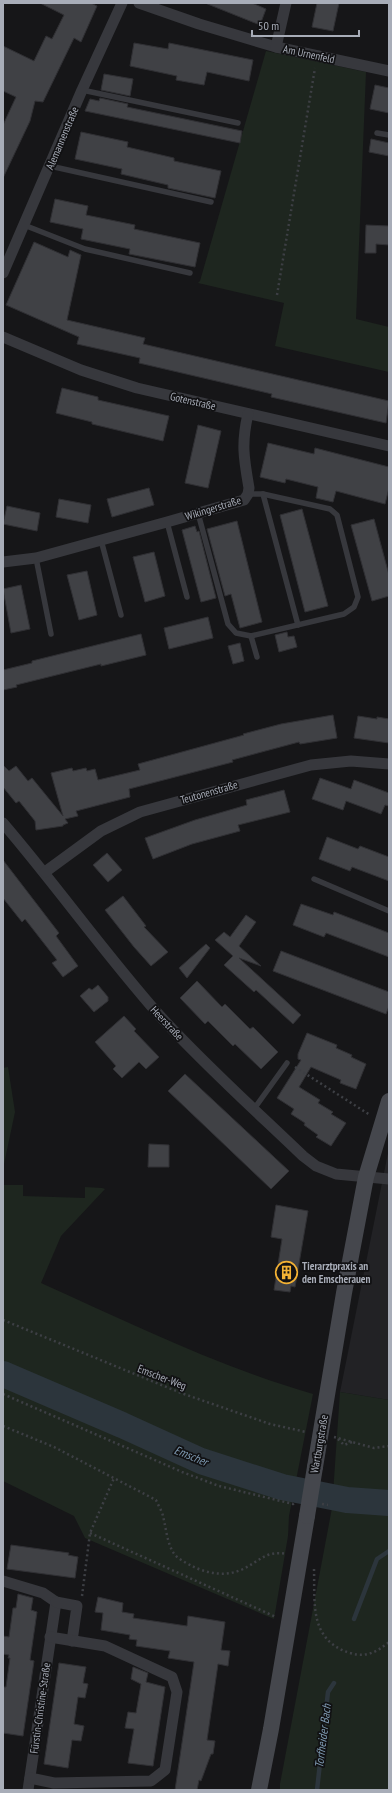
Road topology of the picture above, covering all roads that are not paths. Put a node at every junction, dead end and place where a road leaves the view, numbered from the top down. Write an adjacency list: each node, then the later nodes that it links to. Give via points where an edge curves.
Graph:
1 (122, 3): 6 (street, Alemannenstraße)
2 (139, 3): 4 (street, Am Urnenfeld)
3 (286, 3): 4 (street)
4 (276, 47): 5 (street, Am Urnenfeld)
5 (389, 71)
6 (82, 90): 7 (lane); 10 (street, Alemannenstraße)
7 (238, 123)
8 (377, 133): 9 (lane)
9 (389, 135)
10 (50, 166): 11 (lane); 12 (street, Alemannenstraße)
11 (211, 202)
12 (24, 225): 13 (street, Alemannenstraße); 14 (lane, via 85,249)
13 (3, 273)
14 (190, 273)
15 (3, 337): 16 (street, Gotenstraße, via 81,370 130,386)
16 (248, 414): 17 (street, Gotenstraße); 18 (street, Wikingerstraße, via 243,434 243,454)
17 (389, 446)
18 (248, 494): 19 (lane); 20 (street, Wikingerstraße, via 244,500)
19 (263, 494): 27 (lane); 27 (lane, via 330,509 337,515 358,597 354,607 344,614)
20 (198, 513): 21 (street, Wikingerstraße); 29 (lane, via 228,624 236,633)
21 (167, 522): 22 (street, Wikingerstraße); 25 (lane)
22 (101, 540): 23 (street, Wikingerstraße); 26 (lane)
23 (36, 558): 24 (street, Wikingerstraße); 28 (lane)
24 (3, 562)
25 (187, 597)
26 (121, 615)
27 (298, 625): 29 (lane)
28 (51, 634)
29 (251, 636): 30 (lane)
30 (257, 657)
31 (389, 764): 33 (street, Teutonenstraße, via 350,761 311,765 140,812 101,831)
32 (3, 823): 33 (street, Heerstraße)
33 (45, 872): 38 (street, Heerstraße, via 108,955 160,1016)
34 (314, 879): 35 (lane)
35 (389, 910)
36 (287, 1063): 38 (lane)
37 (389, 1101): 39 (main road, Wartburgstraße)
38 (254, 1109): 39 (street, Heerstraße, via 316,1166 336,1174)
39 (366, 1177): 40 (street, Heerstraße); 47 (main road, Wartburgstraße, bridge)
40 (389, 1179)
41 (3, 1581): 42 (street, via 43,1593)
42 (56, 1602): 43 (street, Fürstin-Christine-Straße); 44 (street, via 77,1606)
43 (50, 1637): 44 (street); 45 (street, Fürstin-Christine-Straße)
44 (72, 1641): 45 (street, via 105,1646 172,1677 177,1692 165,1770 151,1781 54,1783)
45 (30, 1778): 46 (street, Fürstin-Christine-Straße)
46 (28, 1790)
47 (259, 1790)

